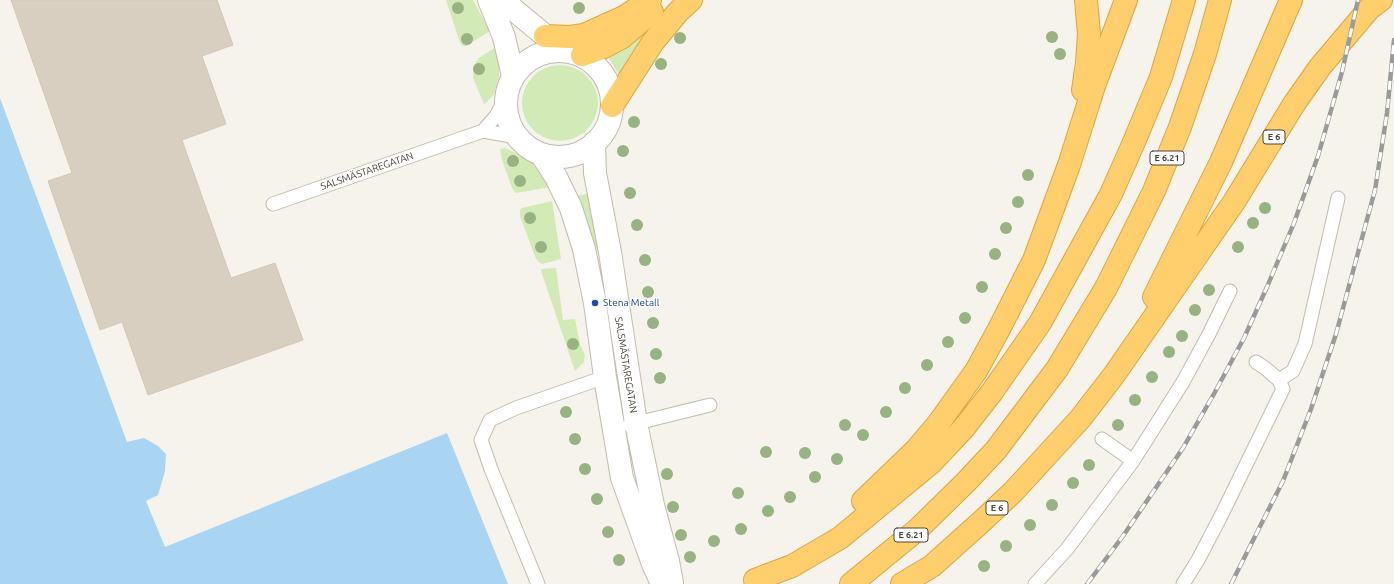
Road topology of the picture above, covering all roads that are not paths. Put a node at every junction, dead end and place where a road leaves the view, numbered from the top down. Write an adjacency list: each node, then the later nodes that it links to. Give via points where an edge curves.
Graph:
1 (489, 0): 14 (street, via 504,37)
2 (502, 0): 12 (street)
3 (650, 0): 12 (highway, via 624,17 584,35)
4 (664, 0): 13 (highway, via 621,38 602,48)
5 (691, 0): 16 (highway, via 653,42)
6 (1086, 0): 23 (highway, via 1089,34 1082,93 1065,160)
7 (1126, 0): 23 (highway)
8 (1184, 0): 34 (highway, via 1160,78 1111,194 1040,323 992,392 963,429 931,463 840,538 792,566)
9 (1220, 0): 38 (highway, E 6.21, via 1180,127 1154,191 1106,288 1057,369 996,450 971,477 917,530)
10 (1291, 0): 26 (highway, via 1220,162)
11 (1381, 0): 26 (highway, E 6, via 1369,9 1320,67 1294,104 1234,202)
12 (545, 36): 13 (street)
13 (572, 53): 14 (street, via 552,50 534,56); 16 (street, via 597,66 605,76)
14 (513, 76): 15 (street)
15 (505, 99): 17 (lane, via 496,116); 18 (street, via 508,119)
16 (612, 106): 19 (street, via 607,126)
17 (483, 131): 18 (lane); 22 (lane, SALSMÄSTAREGATAN)
18 (517, 137): 20 (street)
19 (594, 143): 20 (street, via 583,151 569,156); 30 (street, SALSMÄSTAREGATAN, via 595,173 610,252)
20 (541, 154): 27 (street, via 571,208 582,242 595,303)
21 (1338, 198): 28 (lane, via 1305,344 1293,371)
22 (273, 204)
23 (1034, 260): 34 (highway, via 976,371 915,451 874,492 821,537 789,561)
24 (1230, 291): 33 (lane, via 1183,382)
25 (1256, 362): 28 (lane)
26 (1114, 375): 39 (highway, E 6, via 1080,419 1013,492 932,566)
27 (605, 377): 31 (street); 35 (lane, via 516,408 490,420 482,440 491,469)
28 (1279, 380): 41 (lane, via 1283,389 1274,409 1205,547)
29 (710, 405): 30 (lane)
30 (636, 424): 31 (lane); 37 (street, SALSMÄSTAREGATAN)
31 (614, 428): 36 (street, via 622,478)
32 (1102, 439): 33 (lane)
33 (1133, 461): 40 (lane, via 1067,549)
34 (751, 582)
35 (538, 584)
36 (662, 584)
37 (672, 584)
38 (851, 584)
39 (902, 584)
40 (1035, 584)
41 (1183, 584)

